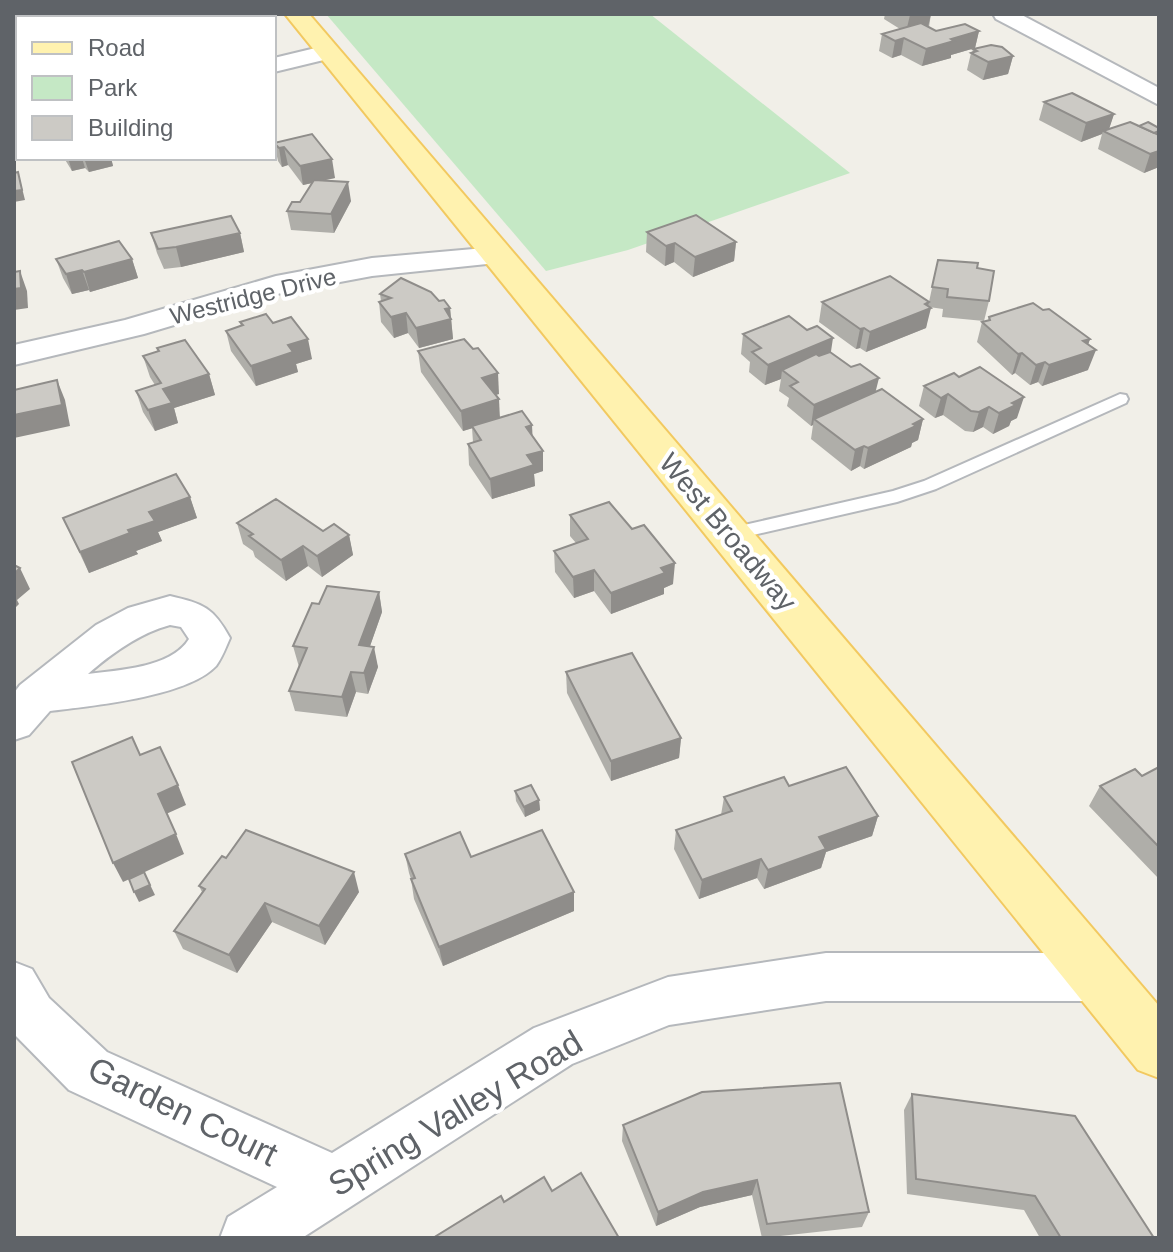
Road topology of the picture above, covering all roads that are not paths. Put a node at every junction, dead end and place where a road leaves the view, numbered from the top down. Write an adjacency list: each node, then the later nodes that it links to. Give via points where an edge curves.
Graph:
1 (297, 14): 3 (main road, West Broadway)
2 (1004, 14): 5 (street)
3 (328, 52): 4 (street); 6 (main road, West Broadway)
4 (276, 65)
5 (1159, 98)
6 (496, 256): 7 (street, Westridge Drive, via 372,267 276,285); 9 (main road, West Broadway)
7 (14, 355)
8 (1120, 399): 9 (lane, via 930,485)
9 (731, 534): 10 (main road, West Broadway)
10 (1098, 977): 12 (main road, West Broadway); 13 (street, Spring Valley Road, via 826,977 668,1001 553,1046)
11 (14, 986): 13 (street, Garden Court, via 31,1015 88,1071)
12 (1159, 1050)
13 (335, 1184): 14 (street, Spring Valley Road)
14 (249, 1238)

